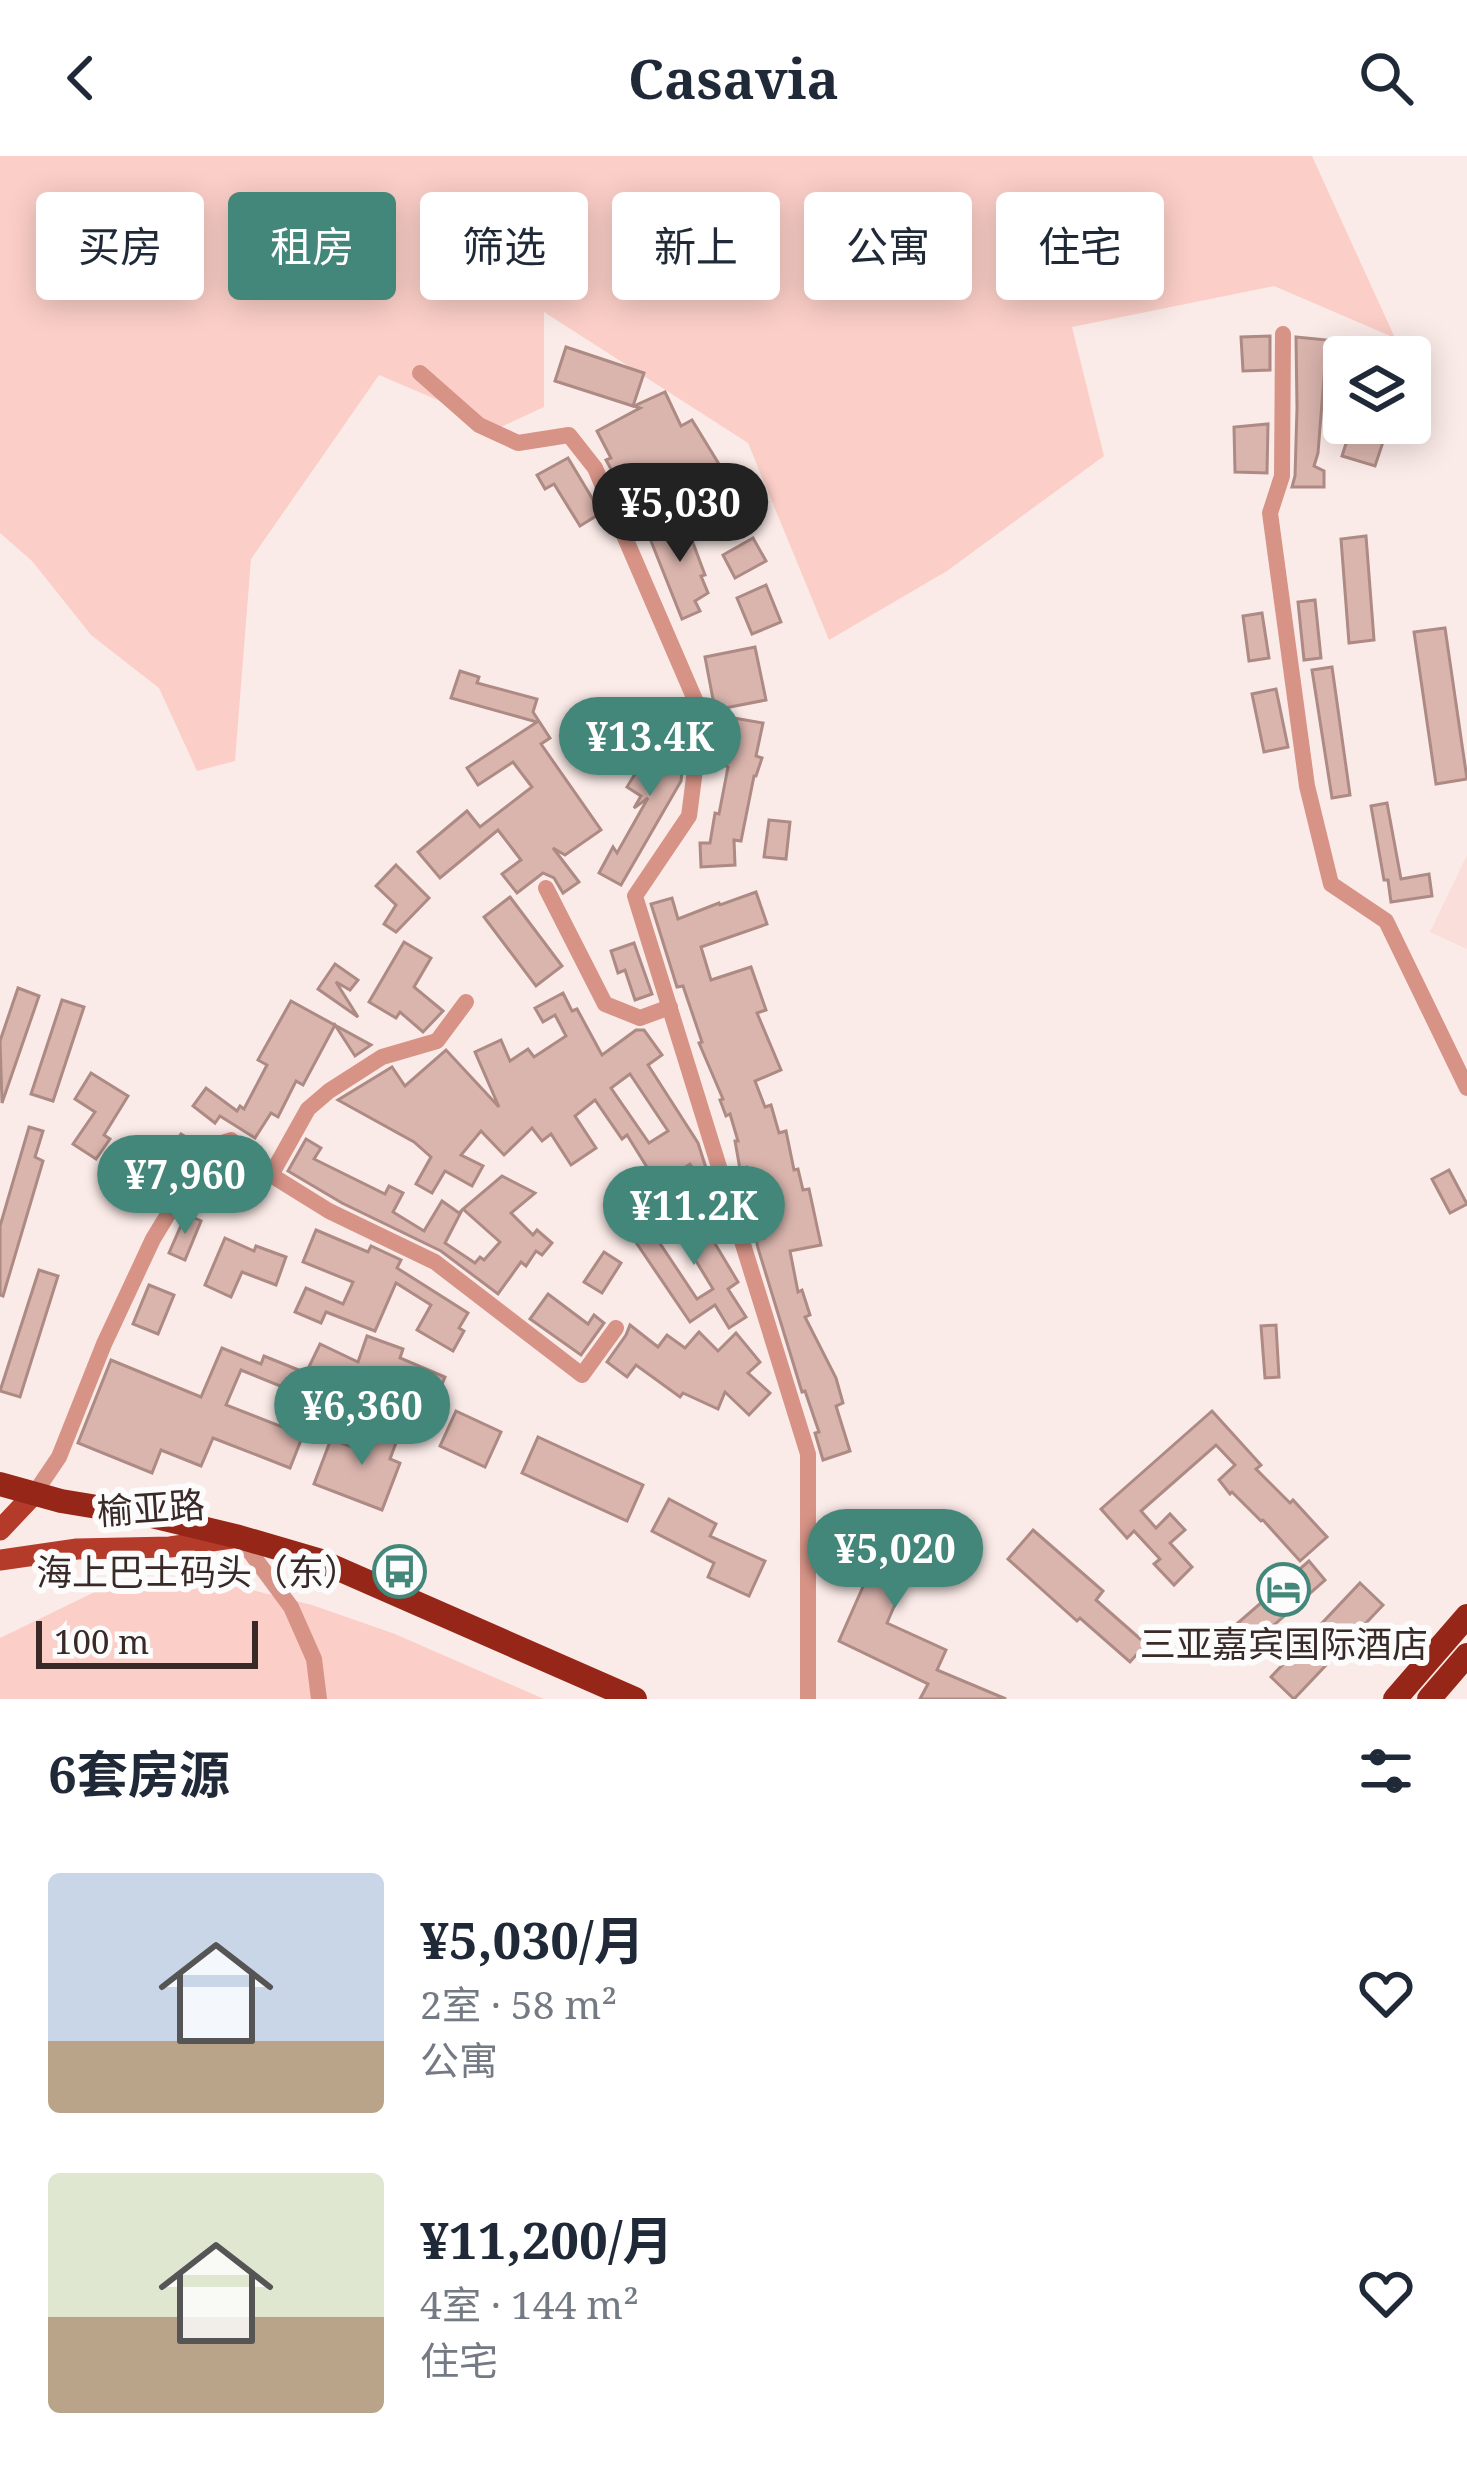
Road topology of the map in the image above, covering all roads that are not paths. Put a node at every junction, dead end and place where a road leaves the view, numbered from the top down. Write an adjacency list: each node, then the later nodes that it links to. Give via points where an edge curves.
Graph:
1 (1283, 334): 6 (street, via 1282,476 1270,513 1312,806 1331,884 1386,921)
2 (420, 373): 5 (street, via 479,425 518,443 569,435 595,468 702,716 689,816 635,896)
3 (547, 888): 5 (street, via 605,1004 640,1018)
4 (466, 1002): 7 (street, via 437,1041 382,1057 308,1109)
5 (670, 1007): 18 (street, via 808,1454)
6 (1467, 1088)
7 (271, 1175): 8 (street, via 435,1262 582,1375); 10 (street, via 231,1140 209,1147 153,1238 59,1457)
8 (616, 1328)
9 (0, 1484): 10 (highway)
10 (34, 1494): 11 (main road); 12 (highway)
11 (0, 1530)
12 (239, 1537): 13 (main road, 榆亚路); 16 (street, via 291,1607 314,1659); 17 (highway, 榆亚路, via 318,1560)
13 (0, 1560)
14 (1467, 1616): 19 (highway)
15 (1467, 1654): 20 (highway)
16 (319, 1699)
17 (635, 1699)
18 (808, 1699)
19 (1395, 1699)
20 (1429, 1699)

